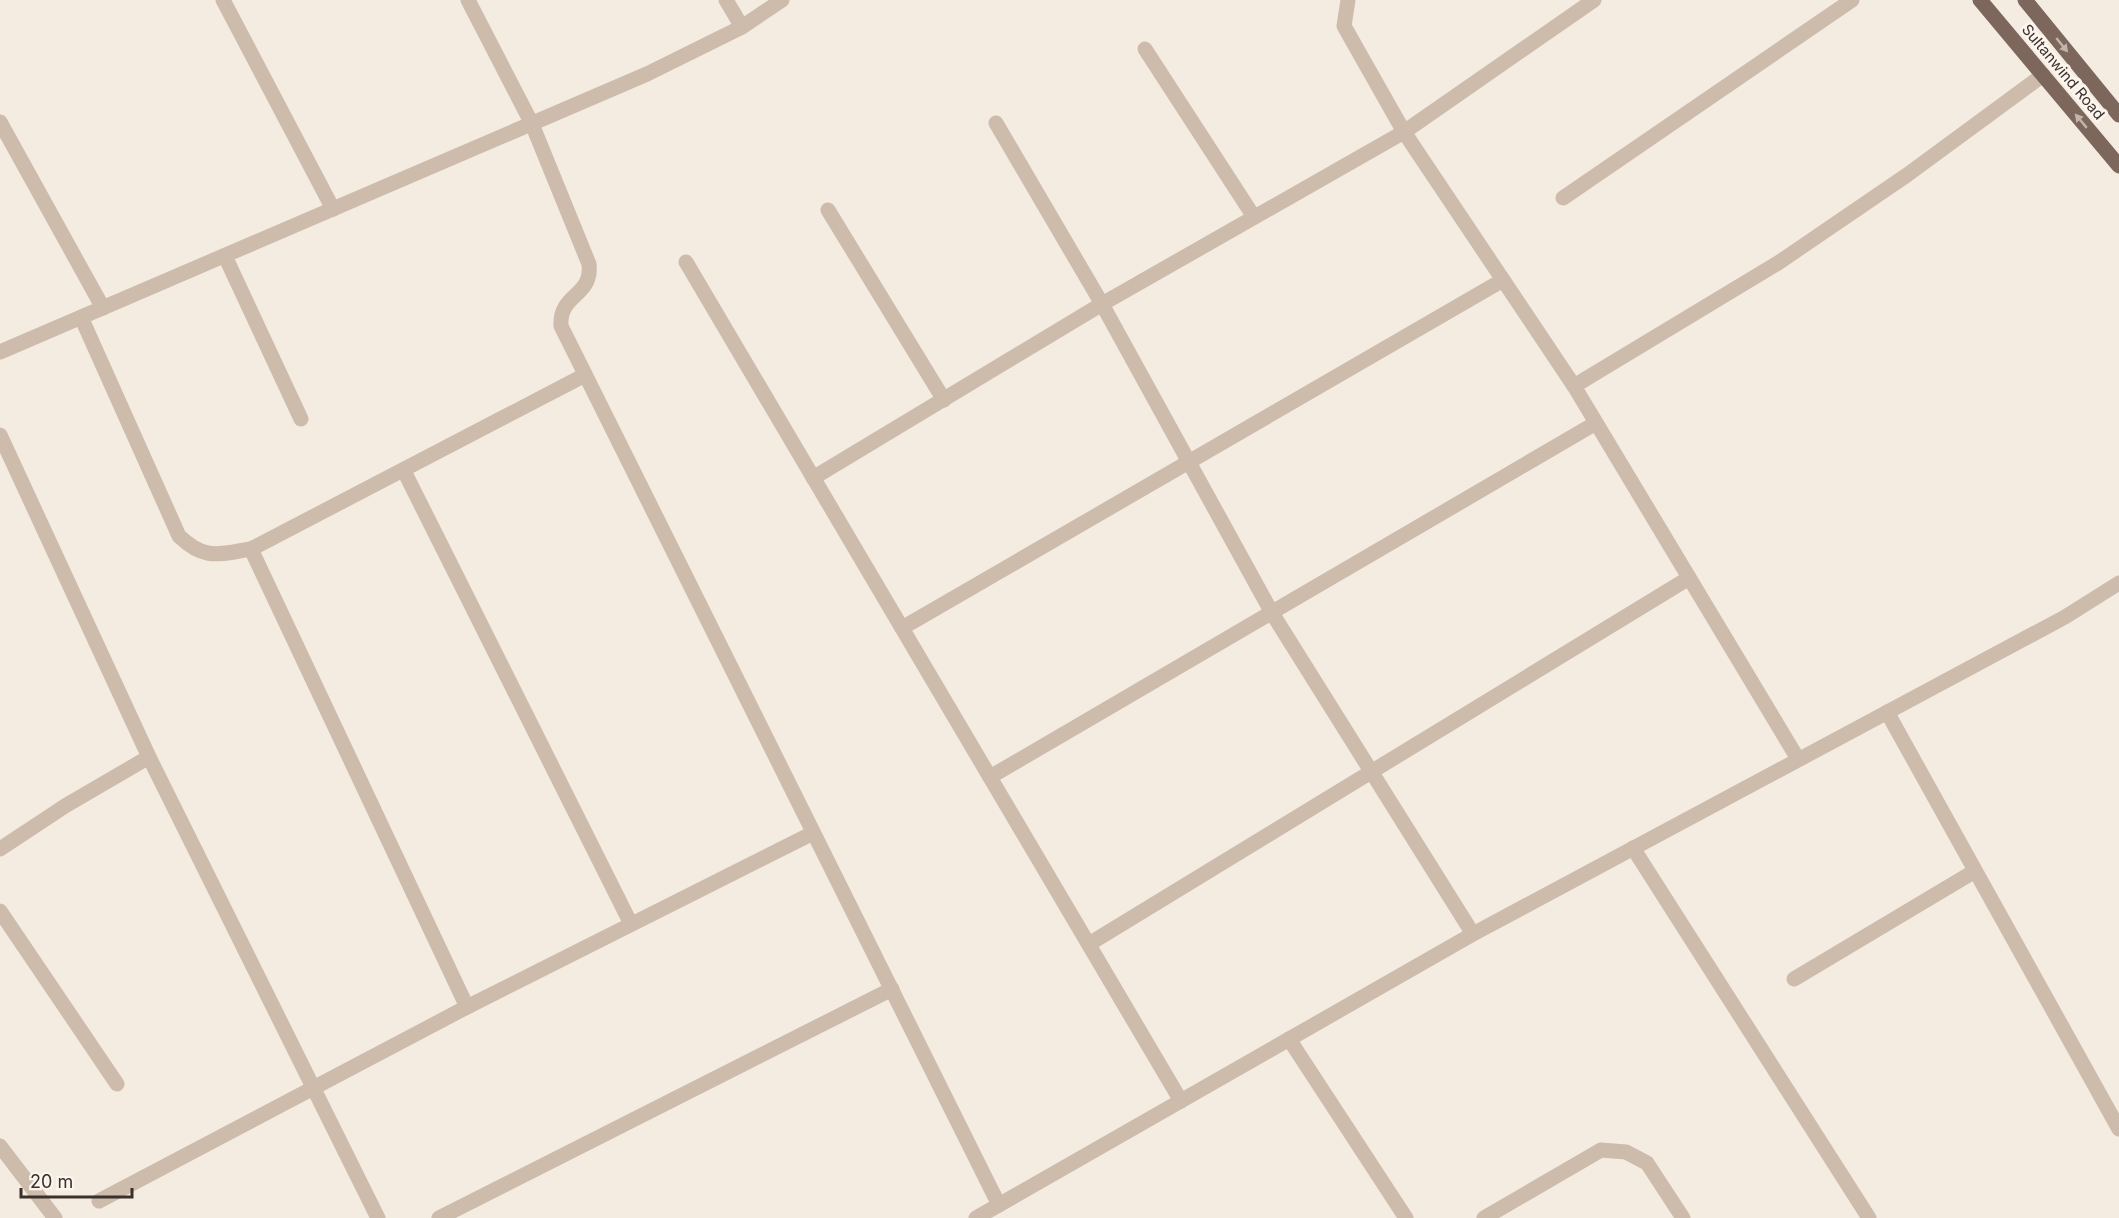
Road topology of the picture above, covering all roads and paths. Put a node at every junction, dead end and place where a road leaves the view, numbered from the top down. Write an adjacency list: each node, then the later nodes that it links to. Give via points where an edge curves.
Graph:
1 (223, 0): 20 (street)
2 (468, 0): 16 (street)
3 (726, 0): 10 (street)
4 (782, 0): 10 (street)
5 (1348, 0): 17 (street, via 1344,26)
6 (1594, 0): 17 (street)
7 (1852, 0): 19 (street)
8 (1980, 0): 12 (main road, Sultanwind Road)
9 (2025, 0): 13 (main road, one-way to 13)
10 (742, 27): 16 (street)
11 (1145, 49): 22 (street)
12 (2043, 75): 18 (main road, Sultanwind Road, one-way to 12); 31 (street, via 1778,263)
13 (2119, 115)
14 (0, 122): 27 (street)
15 (996, 123): 26 (street)
16 (532, 124): 20 (street); 30 (street, via 589,264 590,277 585,288 560,313 561,326)
17 (1404, 132): 22 (street); 25 (street)
18 (2119, 166)
19 (1563, 198)
20 (333, 209): 23 (street)
21 (828, 210): 32 (street)
22 (1254, 217): 26 (street)
23 (225, 256): 27 (street); 33 (street)
24 (686, 262): 38 (street)
25 (1503, 280): 31 (street); 36 (street)
26 (1102, 304): 32 (street); 36 (street)
27 (103, 308): 28 (street)
28 (81, 317): 29 (street); 39 (street, via 179,536 193,550 214,555)
29 (0, 352)
30 (585, 375): 37 (street); 49 (street)
31 (1574, 386): 34 (street)
32 (944, 400): 38 (street)
33 (300, 419)
34 (1596, 423): 40 (street); 42 (street)
35 (0, 435): 45 (street)
36 (1189, 461): 42 (street); 43 (street)
37 (404, 471): 39 (street); 54 (street)
38 (813, 478): 43 (street)
39 (251, 549): 59 (street)
40 (1689, 578): 46 (street); 47 (street)
41 (2119, 585): 44 (street)
42 (1272, 614): 47 (street); 48 (street)
43 (902, 628): 48 (street)
44 (1887, 712): 46 (street); 52 (street)
45 (149, 757): 51 (street); 62 (street)
46 (1798, 759): 50 (street)
47 (1371, 771): 55 (street); 56 (street)
48 (990, 777): 56 (street)
49 (813, 833): 54 (street); 58 (street)
50 (1633, 848): 55 (street); 75 (street)
51 (0, 849)
52 (1976, 871): 57 (street); 64 (street)
53 (0, 911): 61 (street)
54 (631, 924): 59 (street)
55 (1473, 934): 60 (street)
56 (1089, 944): 63 (street)
57 (1794, 979)
58 (892, 989): 67 (street); 70 (street)
59 (466, 1006): 62 (street)
60 (1289, 1039): 63 (street); 72 (street)
61 (117, 1084)
62 (314, 1089): 66 (street); 69 (street)
63 (1181, 1101): 67 (street)
64 (2119, 1129)
65 (0, 1146): 68 (street)
66 (99, 1201)
67 (999, 1204): 71 (street)
68 (55, 1218)
69 (378, 1218)
70 (439, 1218)
71 (976, 1218)
72 (1406, 1218)
73 (1484, 1218): 74 (street, via 1601,1150 1626,1152 1647,1163)
74 (1683, 1218)
75 (1869, 1218)

